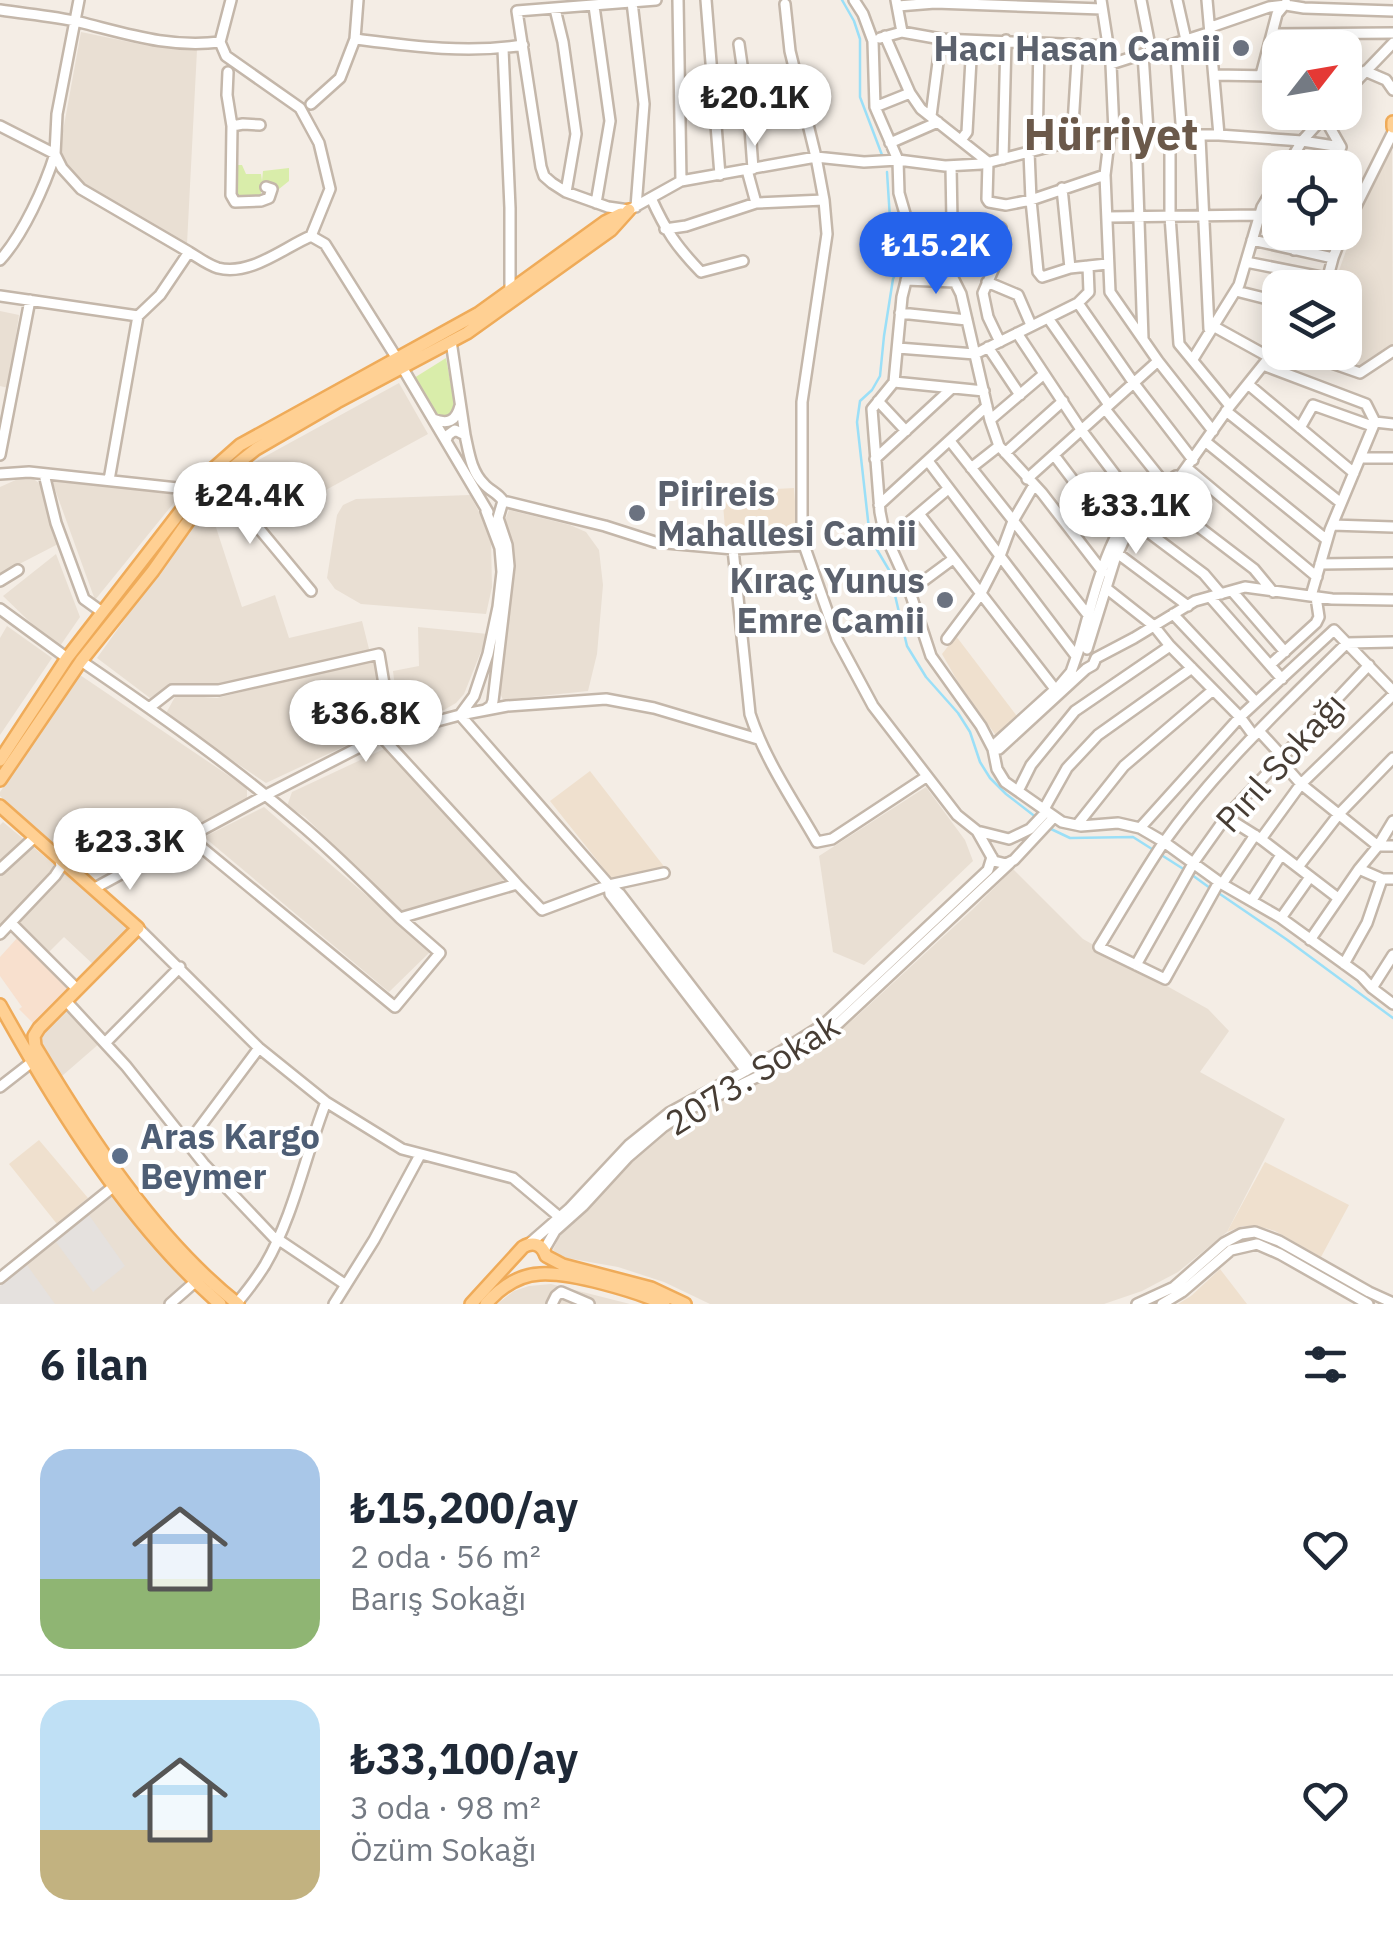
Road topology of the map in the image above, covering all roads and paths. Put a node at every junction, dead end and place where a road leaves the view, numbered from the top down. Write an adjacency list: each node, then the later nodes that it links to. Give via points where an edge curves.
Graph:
1 (79, 0): 20 (street)
2 (231, 0): 33 (street)
3 (358, 0): 27 (street)
4 (656, 0): 11 (street)
5 (678, 0): 84 (street)
6 (706, 0): 82 (street)
7 (854, 0): 31 (street)
8 (1140, 0): 42 (street)
9 (1178, 0): 30 (street)
10 (1207, 0): 21 (street)
11 (632, 2): 16 (street); 96 (street, via 644,104)
12 (1286, 2): 19 (street); 21 (street); 22 (street)
13 (897, 3): 15 (street); 23 (street)
14 (785, 4): 76 (street)
15 (1102, 5): 40 (street)
16 (594, 6): 17 (street); 92 (street, via 610,121)
17 (554, 9): 39 (street, via 517,11); 87 (street, via 576,134)
18 (0, 10): 20 (street)
19 (1393, 11)
20 (74, 21): 33 (street, via 151,41); 75 (street)
21 (1211, 29): 30 (street); 47 (street)
22 (1273, 30)
23 (902, 32): 26 (street); 28 (street)
24 (1362, 33): 25 (street)
25 (1393, 33)
26 (885, 36): 31 (street); 50 (street)
27 (355, 39): 41 (street); 51 (street, via 340,78)
28 (940, 39): 32 (street); 53 (street)
29 (1006, 40): 32 (street); 34 (street); 77 (street)
30 (1186, 40): 38 (street)
31 (873, 41): 52 (street)
32 (972, 41): 67 (street, via 967,132)
33 (220, 42): 105 (street, via 226,56 300,108 319,143 330,189)
34 (1039, 43): 37 (street); 74 (street)
35 (1393, 43): 46 (street)
36 (739, 44): 81 (street)
37 (1078, 44): 40 (street); 69 (street)
38 (1174, 44): 42 (street); 65 (street)
39 (523, 45): 41 (street); 87 (street, via 540,167)
40 (1109, 46): 43 (street)
41 (503, 48): 126 (street)
42 (1147, 53): 43 (street); 60 (street)
43 (1111, 64): 62 (street)
44 (228, 72): 56 (street)
45 (1262, 72): 48 (street)
46 (1362, 75): 49 (street, via 1386,80)
47 (1214, 76): 48 (street); 64 (street)
48 (1261, 76)
49 (1393, 90)
50 (910, 94): 52 (street); 53 (street)
51 (311, 104)
52 (876, 106): 70 (street)
53 (935, 119): 67 (street); 70 (street)
54 (260, 124): 56 (street)
55 (0, 126): 75 (street)
56 (232, 126): 85 (street, via 230,195 235,202 261,201 269,198 272,189)
57 (1393, 127): 88 (street)
58 (1312, 130): 68 (street)
59 (1333, 130): 71 (street)
60 (1148, 131): 61 (street); 63 (street)
61 (1136, 132): 62 (street); 98 (street)
62 (1112, 133): 69 (street); 83 (street)
63 (1170, 135): 65 (street); 99 (street)
64 (1219, 135): 66 (street); 68 (street)
65 (1182, 136): 66 (street)
66 (1200, 137): 100 (street)
67 (961, 140): 79 (street)
68 (1302, 140): 71 (street); 72 (street)
69 (1072, 141): 74 (street)
70 (890, 142): 78 (street)
71 (1341, 147): 73 (street)
72 (1296, 150)
73 (1340, 150)
74 (1033, 151): 77 (street); 91 (street)
75 (55, 154): 109 (street); 112 (street, via 81,188)
76 (816, 157): 78 (street); 81 (street); 90 (street)
77 (1003, 158): 79 (street)
78 (898, 160): 80 (street); 122 (street, via 913,253)
79 (988, 162): 80 (street); 94 (street, via 986,199)
80 (950, 166): 102 (street)
81 (750, 170): 82 (street); 93 (street)
82 (720, 175): 84 (street)
83 (1105, 176): 86 (street); 101 (street)
84 (681, 181): 89 (street)
85 (266, 187)
86 (1062, 188): 91 (street); 119 (street)
87 (566, 192): 92 (street)
88 (1362, 192)
89 (651, 198): 96 (street); 104 (street)
90 (824, 200): 93 (street); 209 (street, via 827,234 802,402)
91 (1030, 200): 94 (street); 119 (street, via 1038,272 1042,277)
92 (596, 203): 96 (street)
93 (756, 203): 104 (street)
94 (1006, 206): 103 (street)
95 (1262, 207): 97 (street)
96 (632, 209): 126 (main road); 139 (main road, via 612,230)
97 (1260, 215): 100 (street); 107 (street)
98 (1137, 216): 99 (street); 101 (street); 138 (street)
99 (1170, 216): 100 (street); 145 (street, via 1179,344)
100 (1204, 216): 136 (street)
101 (1108, 217): 117 (street)
102 (952, 222): 103 (street); 123 (street)
103 (1001, 228): 124 (street, via 1000,254)
104 (665, 229): 115 (street, via 701,272)
105 (311, 236): 112 (street, via 244,268 214,267); 148 (street, via 326,244)
106 (0, 238): 109 (street)
107 (1252, 240): 108 (street); 116 (street)
108 (1262, 242)
109 (15, 243): 114 (street)
110 (1294, 250): 113 (street)
111 (1336, 250): 113 (street)
112 (190, 252): 132 (street)
113 (1333, 258): 121 (street)
114 (0, 260)
115 (742, 260)
116 (1246, 262): 120 (street); 125 (street)
117 (1107, 264): 118 (street); 138 (street, via 1110,292)
118 (1088, 266): 119 (street); 130 (street, via 1089,292)
119 (1070, 268)
120 (1276, 270)
121 (1330, 270)
122 (906, 280): 123 (street); 131 (street)
123 (955, 282): 134 (street)
124 (987, 282): 135 (street, via 1018,295); 140 (street, via 988,317)
125 (1236, 290): 128 (street); 136 (street)
126 (510, 291): 148 (main road)
127 (0, 296): 129 (street)
128 (1262, 297)
129 (30, 300): 132 (street); 178 (street)
130 (1078, 302): 133 (street); 154 (street)
131 (900, 313): 134 (street); 142 (street)
132 (138, 316): 190 (street)
133 (1048, 318): 135 (street); 163 (street)
134 (967, 320): 143 (street)
135 (1032, 326): 137 (street)
136 (1211, 329): 145 (street); 146 (street)
137 (1017, 333): 140 (street); 152 (street)
138 (1143, 340): 147 (street)
139 (451, 342): 148 (main road); 161 (street)
140 (1000, 342): 141 (street)
141 (988, 347): 143 (street); 158 (street)
142 (898, 348): 143 (street); 153 (street)
143 (975, 354): 157 (street)
144 (1392, 354): 151 (street, via 1360,373)
145 (1192, 359): 164 (street)
146 (1262, 359)
147 (1158, 361): 154 (street); 172 (street)
148 (399, 362): 165 (street); 189 (main road); 194 (main road, via 240,446 214,468)
149 (1262, 367): 155 (street)
150 (1287, 370): 167 (street, via 1366,404)
151 (1351, 370)
152 (1044, 374): 158 (street); 160 (street)
153 (894, 382): 156 (street); 159 (street)
154 (1133, 382): 163 (street); 184 (street)
155 (1249, 385): 164 (street); 169 (street)
156 (952, 388): 157 (street); 170 (street)
157 (984, 392): 162 (street)
158 (1020, 395): 166 (street)
159 (878, 401): 170 (street); 182 (street, via 871,418)
160 (1062, 401): 171 (street); 177 (street)
161 (460, 403): 165 (street, via 449,422); 173 (street)
162 (987, 406): 166 (street); 175 (street)
163 (1107, 407): 171 (street); 192 (street)
164 (1228, 408): 172 (street); 197 (street)
165 (433, 420): 174 (street)
166 (990, 420): 177 (street)
167 (1374, 424): 168 (street); 169 (street, via 1313,406); 180 (street)
168 (1393, 424)
169 (1300, 428): 186 (street)
170 (906, 430): 182 (street)
171 (1082, 430): 179 (street); 199 (street)
172 (1213, 432): 176 (street)
173 (466, 435): 174 (street, via 455,430); 196 (street, via 473,469)
174 (446, 441): 200 (street)
175 (950, 441): 183 (street); 185 (street)
176 (1206, 442): 184 (street); 208 (street)
177 (1002, 450): 185 (street); 191 (street)
178 (0, 455)
179 (1054, 456): 191 (street); 206 (street)
180 (1360, 458): 181 (street); 186 (street)
181 (1393, 458)
182 (875, 459): 198 (street)
183 (928, 461): 193 (street); 198 (street)
184 (1190, 464): 192 (street); 195 (street); 218 (street)
185 (971, 468): 202 (street)
186 (1354, 473): 197 (street)
187 (0, 474): 188 (street)
188 (44, 474): 190 (street); 230 (street, via 84,598)
189 (218, 479): 194 (main road); 222 (street)
190 (108, 480): 194 (street)
191 (1030, 482): 202 (street); 217 (street)
192 (1165, 484): 199 (street)
193 (948, 489): 201 (street); 212 (street)
194 (201, 491): 230 (main road); 242 (main road, via 152,571)
195 (1162, 498): 203 (street); 223 (street, via 1254,569)
196 (500, 502): 200 (street, via 493,513); 200 (street, via 491,492 485,495); 210 (street, via 655,542); 255 (street, via 510,566)
197 (1341, 503): 204 (street)
198 (879, 505): 207 (street)
199 (1140, 509): 206 (street)
200 (485, 510): 254 (street, via 502,572 494,632)
201 (920, 515): 207 (street); 213 (street)
202 (1013, 521): 212 (street); 232 (street)
203 (1136, 523): 211 (street); 225 (street)
204 (1332, 526): 205 (street); 208 (street)
205 (1393, 527)
206 (1116, 537): 217 (street)
207 (888, 540): 266 (street, via 931,656)
208 (1327, 540): 215 (street)
209 (804, 545): 210 (street); 270 (street, via 837,639 873,706)
210 (732, 549): 265 (street)
211 (1117, 553): 221 (street); 228 (street)
212 (1000, 556): 224 (street); 239 (street)
213 (953, 560): 220 (street); 224 (street)
214 (1393, 563): 215 (street)
215 (1320, 564): 218 (street)
216 (18, 570): 219 (street)
217 (1102, 572): 232 (street)
218 (1316, 577): 226 (street)
219 (0, 581)
220 (922, 582)
221 (1106, 588): 233 (street); 239 (street)
222 (311, 591)
223 (1273, 592): 225 (street, via 1244,588); 226 (street)
224 (980, 594): 234 (street); 252 (street)
225 (1221, 594): 228 (street); 238 (street); 243 (street)
226 (1314, 596): 227 (street); 238 (street, via 1316,623)
227 (1393, 600)
228 (1188, 606): 231 (street)
229 (0, 609): 240 (street)
230 (102, 612): 240 (main road)
231 (1173, 614): 233 (street); 247 (street)
232 (1088, 616): 239 (street)
233 (1154, 626): 237 (street); 241 (street)
234 (947, 640)
235 (1347, 642): 236 (street); 244 (street); 248 (street, via 1334,630); 263 (street)
236 (1393, 642)
237 (1170, 646): 245 (street); 273 (street, via 1074,711)
238 (1285, 652): 243 (street)
239 (1079, 654): 241 (street, via 1092,651); 246 (street); 252 (street)
240 (66, 658): 242 (main road); 269 (main road)
241 (1096, 658): 246 (street)
242 (82, 661): 258 (street); 271 (main road)
243 (1270, 665): 248 (street)
244 (1370, 665): 249 (street); 267 (street, Pırıl Sokağı)
245 (1192, 668): 251 (street); 277 (street, via 1098,735 1066,768)
246 (1086, 669): 266 (street, via 1000,750)
247 (1224, 669): 251 (street); 256 (street)
248 (1282, 678): 256 (street)
249 (1381, 678): 250 (street); 253 (street)
250 (1393, 678)
251 (1210, 686): 261 (street); 280 (street, via 1124,766)
252 (1055, 690): 266 (street)
253 (1393, 693): 272 (street)
254 (474, 696): 255 (street, via 483,691); 259 (street); 260 (street)
255 (493, 698): 257 (street); 259 (street)
256 (1256, 702): 261 (street)
257 (507, 706): 259 (street); 265 (street, via 606,698)
258 (149, 708): 262 (street, via 172,690 220,690 379,654); 274 (street)
259 (484, 710): 260 (street)
260 (460, 715): 262 (street); 303 (street)
261 (1240, 717): 263 (street); 281 (street)
262 (392, 732): 264 (street)
263 (1256, 733): 267 (street); 287 (street)
264 (380, 736): 274 (street); 301 (street)
265 (758, 739): 270 (street, via 818,842)
266 (993, 749): 273 (street, via 997,769)
267 (1281, 758): 272 (street); 278 (street, Pırıl Sokağı)
268 (1393, 758): 276 (street)
269 (0, 760)
270 (926, 777): 282 (street)
271 (0, 780)
272 (1302, 784): 276 (street); 284 (street)
273 (1018, 790): 277 (street)
274 (266, 795): 283 (street); 307 (street)
275 (0, 806): 285 (main road)
276 (1339, 814): 288 (street); 294 (street)
277 (1046, 817): 280 (street); 286 (street); 293 (street, 2073. Sokak)
278 (1226, 817): 284 (street); 296 (street, Pırıl Sokağı)
279 (1393, 821): 288 (street)
280 (1077, 826): 281 (street)
281 (1140, 828): 287 (street)
282 (976, 830): 286 (street); 290 (street)
283 (188, 837): 304 (street); 307 (street, via 395,1007 440,952)
284 (1258, 837): 291 (street); 302 (street)
285 (35, 838): 292 (main road); 295 (street)
286 (1005, 839): 290 (street, via 994,842); 293 (street, via 1015,844)
287 (1163, 844): 296 (street); 315 (street, via 1098,948)
288 (1378, 846): 289 (street); 297 (street)
289 (1393, 846)
290 (991, 855): 293 (street, via 1002,864); 327 (street, 2073. Sokak, via 988,870 853,998 803,1039)
291 (1281, 855): 294 (street); 306 (street)
292 (60, 859): 304 (main road); 309 (street, via 55,876)
293 (1013, 860): 333 (street, 2073. Sokak, via 828,1033 663,1127)
294 (1298, 867): 299 (street)
295 (0, 869)
296 (1191, 869): 302 (street); 315 (street, Pırıl Sokağı)
297 (1359, 869): 300 (street); 305 (street)
298 (664, 873): 303 (street)
299 (1310, 877): 305 (street); 308 (street)
300 (1388, 879): 314 (street)
301 (517, 884): 303 (street, via 542,910); 307 (street)
302 (1219, 884): 306 (street); 315 (street, via 1165,979)
303 (609, 886): 327 (street)
304 (94, 888): 310 (main road)
305 (1338, 898): 312 (street)
306 (1252, 900): 308 (street)
307 (400, 918)
308 (1281, 918): 312 (street)
309 (10, 923): 311 (street); 318 (street)
310 (138, 928): 316 (street); 318 (main road)
311 (0, 934)
312 (1310, 940): 314 (street)
313 (1393, 954): 317 (street)
314 (1344, 964): 317 (street)
315 (1136, 965)
316 (180, 968): 324 (street); 325 (street)
317 (1372, 988): 320 (street)
318 (77, 989): 319 (main road)
319 (66, 1001): 323 (main road); 324 (street)
320 (1393, 1004)
321 (0, 1005): 322 (main road)
322 (12, 1026): 323 (main road, via 15,1032); 326 (main road)
323 (39, 1028): 332 (main road, via 35,1046)
324 (105, 1044): 330 (street)
325 (259, 1048): 329 (street); 330 (street)
326 (32, 1062): 328 (street); 332 (main road)
327 (749, 1069): 333 (street, 2073. Sokak, via 655,1124)
328 (0, 1087)
329 (326, 1102): 331 (street); 334 (street)
330 (188, 1143): 334 (street)
331 (420, 1155): 333 (street, via 513,1178); 341 (street)
332 (117, 1183): 339 (street); 340 (main road)
333 (562, 1219): 335 (street, 2073. Sokak); 336 (street, 2073. Sokak)
334 (277, 1242): 341 (street); 345 (street)
335 (530, 1244): 336 (main road); 347 (main road)
336 (545, 1253): 338 (main road); 352 (main road, via 563,1266)
337 (1216, 1256): 342 (street, via 1224,1243 1255,1232); 353 (street); 354 (street); 355 (street, via 1245,1245 1267,1247)
338 (540, 1274): 348 (main road, via 510,1283); 351 (main road)
339 (0, 1278)
340 (200, 1280): 343 (street); 344 (main road); 345 (main road)
341 (346, 1285): 346 (street)
342 (1393, 1303)
343 (170, 1304)
344 (220, 1304)
345 (238, 1304)
346 (334, 1304)
347 (471, 1304)
348 (486, 1304)
349 (552, 1304): 350 (street, via 560,1292)
350 (589, 1304)
351 (664, 1304)
352 (686, 1304)
353 (1138, 1304)
354 (1162, 1304)
355 (1368, 1304)

